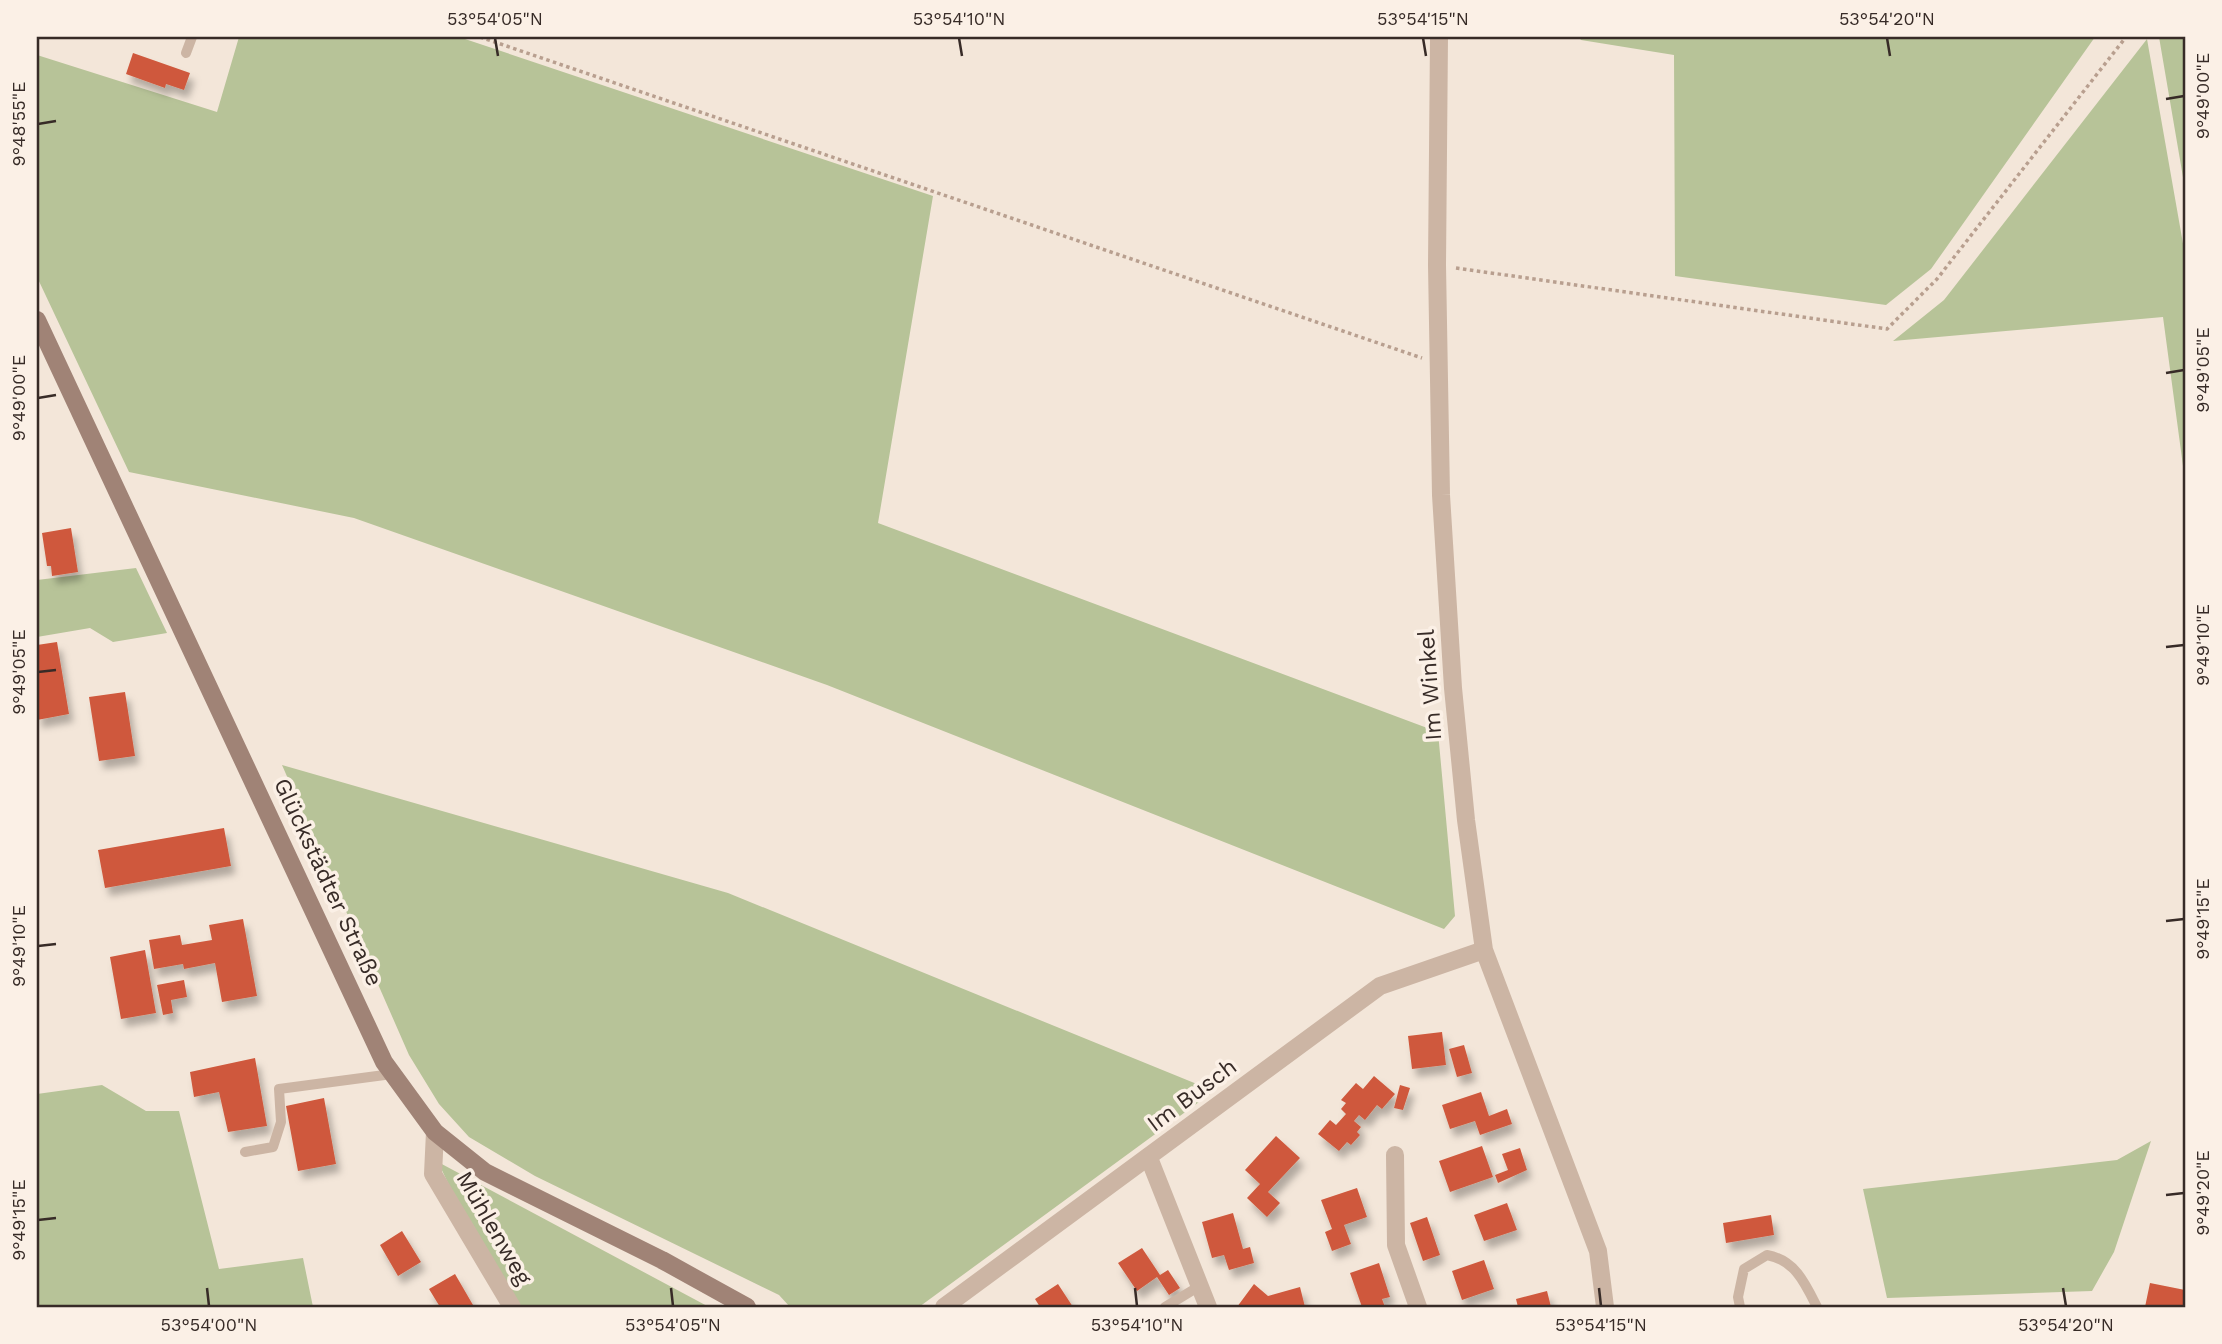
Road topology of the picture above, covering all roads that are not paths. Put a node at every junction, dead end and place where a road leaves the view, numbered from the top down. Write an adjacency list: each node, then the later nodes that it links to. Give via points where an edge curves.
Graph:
1 (192, 37): 3 (lane)
2 (1440, 37): 5 (street, Im Winkel, via 1441,495 1453,688)
3 (186, 53)
4 (37, 320): 6 (street, Glückstädter Straße)
5 (1484, 950): 10 (street, Im Busch, via 1380,986); 18 (street, Im Winkel, via 1598,1251)
6 (392, 1074): 7 (street, Glückstädter Straße); 8 (lane, via 279,1089 281,1122 273,1147)
7 (435, 1132): 12 (street, Mühlenweg, via 433,1174); 13 (street, Glückstädter Straße, via 485,1172 662,1259)
8 (245, 1152)
9 (1395, 1155): 17 (street, via 1396,1245)
10 (1149, 1158): 11 (street); 14 (street, Im Busch)
11 (1198, 1287): 15 (lane); 16 (street)
12 (512, 1307)
13 (747, 1307)
14 (944, 1307)
15 (1165, 1307)
16 (1208, 1307)
17 (1418, 1307)
18 (1605, 1307)
19 (1740, 1307): 20 (lane, via 1744,1269 1767,1255 1793,1266)
20 (1817, 1307)

